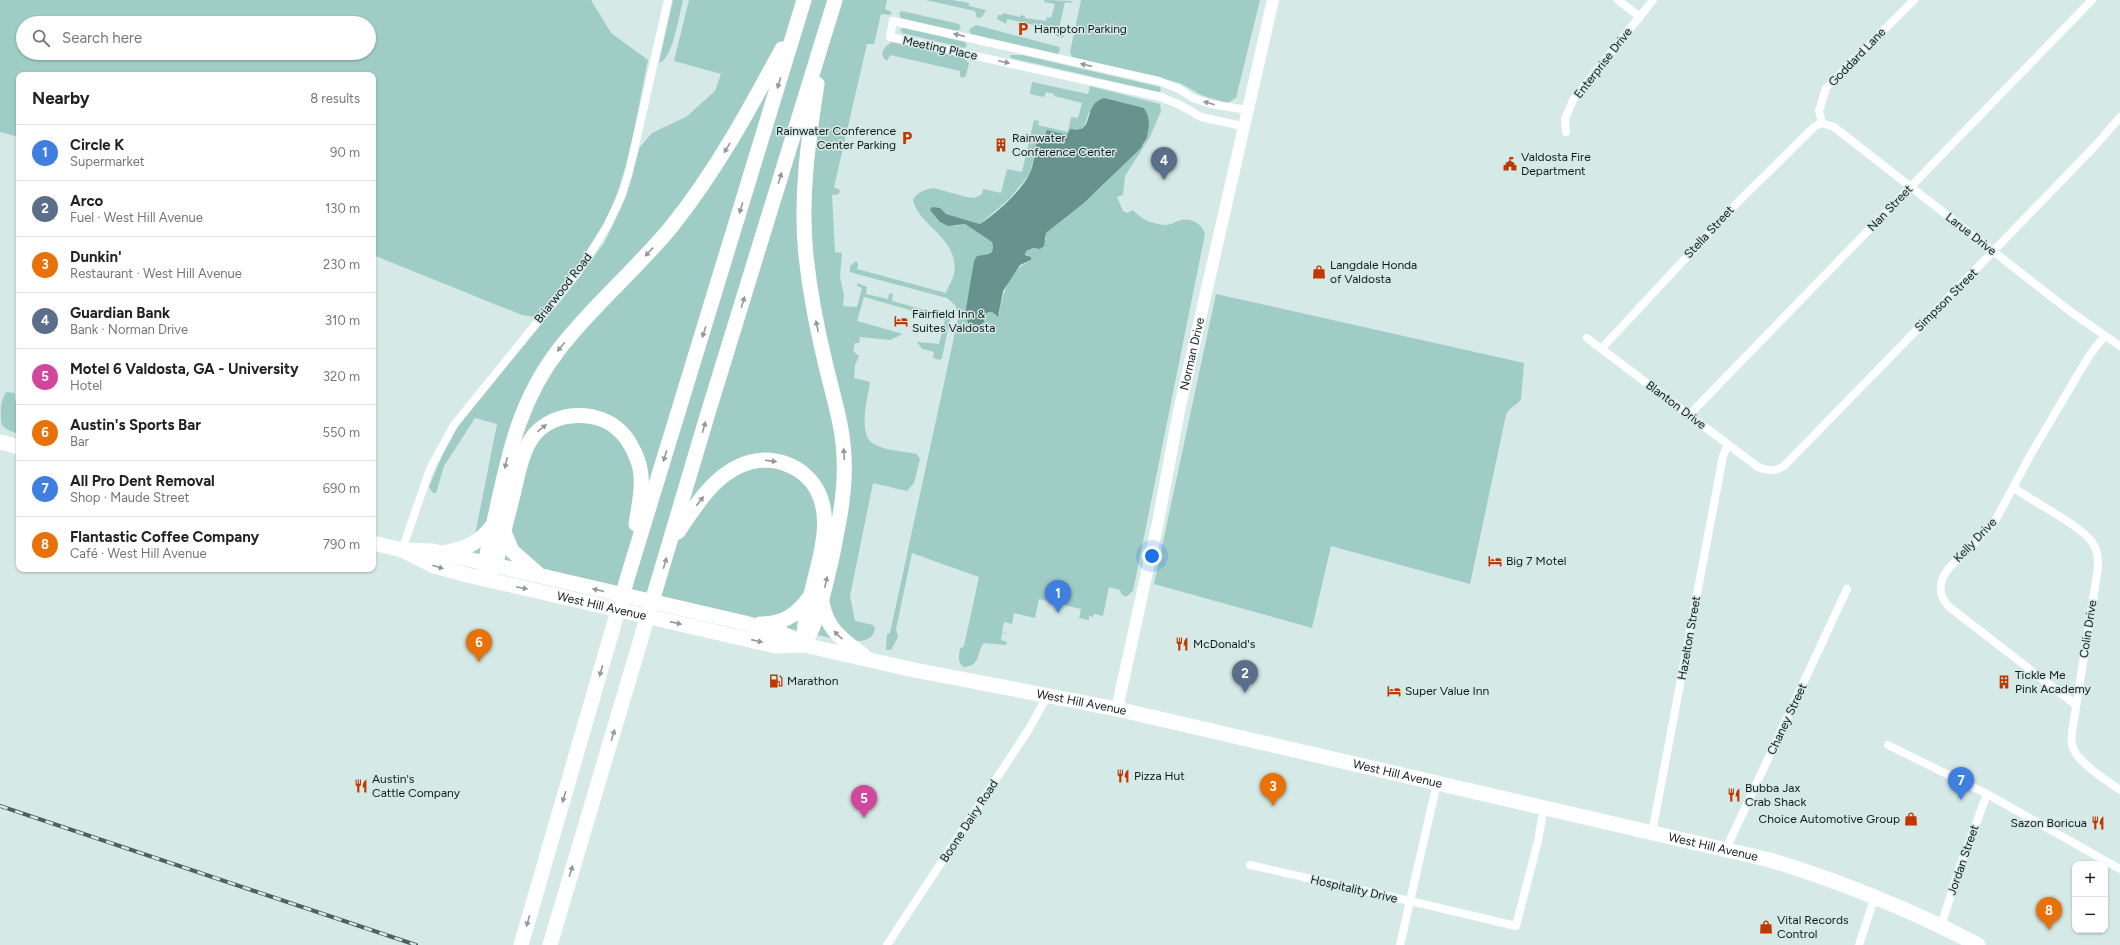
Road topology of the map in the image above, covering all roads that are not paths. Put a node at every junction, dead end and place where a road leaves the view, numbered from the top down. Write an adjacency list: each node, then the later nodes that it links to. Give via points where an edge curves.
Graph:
1 (668, 0): 31 (street, Briarwood Road, via 634,156 614,212 595,248 579,271 454,425 430,469)
2 (804, 0): 10 (highway)
3 (1273, 0): 11 (street, Norman Drive)
4 (1618, 0): 9 (street)
5 (1652, 0): 9 (street, Enterprise Drive)
6 (1914, 0): 13 (street, Goddard Lane, via 1826,88 1819,111)
7 (2092, 0): 16 (street, Nan Street)
8 (833, 6): 30 (highway, one-way to 8); 38 (highway, one-way to 8, via 843,508 844,456 840,422 811,294 804,203 808,136)
9 (1640, 17): 15 (street, Enterprise Drive, via 1572,100 1565,119)
10 (798, 19): 28 (highway, one-way to 28, via 753,104 700,189 654,247 573,332 541,374 517,423 508,453); 34 (highway, one-way to 34)
11 (1247, 110): 14 (street, Norman Drive); 14 (street, Meeting Place, one-way to 14, via 1192,98 1179,88 1159,81 893,20 890,37 1161,97 1180,104 1201,117)
12 (2120, 117): 17 (street, Simpson Street)
13 (1822, 123): 16 (street, Larue Drive, via 1834,127); 21 (street, Stella Street, via 1814,127 1737,203)
14 (1242, 126): 44 (street, Norman Drive)
15 (1566, 132)
16 (1910, 187): 17 (street, Larue Drive); 22 (street, Nan Street)
17 (1993, 252): 18 (street, Larue Drive); 26 (street, Simpson Street, via 1784,466 1777,470)
18 (2105, 336): 20 (street, Larue Drive); 27 (street, Kelly Drive, via 2077,376)
19 (1587, 338): 21 (street, Blanton Drive)
20 (2120, 346)
21 (1602, 348): 22 (street, Blanton Drive)
22 (1689, 415): 24 (street, Blanton Drive)
23 (0, 442): 25 (highway)
24 (1728, 444): 26 (street, Blanton Drive); 50 (street, Hazelton Street, via 1723,456)
25 (16, 446)
26 (1765, 470)
27 (2014, 488): 43 (street, Colin Drive, via 2081,531 2093,543 2096,551 2098,568); 43 (street, Kelly Drive, via 1994,523 1944,573 1940,588 1944,600)
28 (499, 528): 32 (highway, via 461,550); 33 (highway); 34 (highway, one-way to 34, via 523,456 533,437 545,425 569,416 597,418 620,431 631,444 638,462 640,493); 35 (highway, via 512,551 532,570)
29 (376, 543): 31 (highway, West Hill Avenue)
30 (670, 545): 38 (highway, one-way to 38, via 701,498 722,476 734,468 756,461 767,460 787,464 814,484 824,509); 58 (highway, one-way to 30)
31 (402, 550): 32 (highway, West Hill Avenue); 36 (highway, West Hill Avenue, one-way to 36, via 434,566)
32 (443, 553): 33 (highway, West Hill Avenue)
33 (490, 564): 35 (highway, West Hill Avenue); 36 (highway)
34 (628, 576): 57 (highway, one-way to 57)
35 (545, 577): 39 (highway, West Hill Avenue, one-way to 35)
36 (484, 579): 40 (highway, West Hill Avenue, one-way to 40, via 776,646)
37 (1847, 589): 51 (street, Chaney Street)
38 (816, 600): 39 (highway, via 782,621 768,624); 40 (highway, via 813,629); 41 (highway, one-way to 38, via 838,636)
39 (745, 623): 40 (highway, West Hill Avenue, via 781,633)
40 (804, 645): 41 (highway, West Hill Avenue)
41 (867, 658): 42 (highway, West Hill Avenue, via 914,670)
42 (1048, 695): 44 (highway, West Hill Avenue); 59 (street, Boone Dairy Road, via 1029,729)
43 (2076, 705): 47 (street, Colin Drive, via 2072,745 2076,754)
44 (1116, 709): 46 (highway, West Hill Avenue)
45 (1888, 745): 48 (street)
46 (1437, 783): 49 (highway, West Hill Avenue); 55 (street, Hospitality Drive)
47 (2120, 790)
48 (1987, 794): 53 (street); 56 (street, Jordan Street)
49 (1544, 807): 50 (highway, West Hill Avenue); 55 (street, via 1516,926)
50 (1652, 833): 51 (highway, West Hill Avenue)
51 (1726, 849): 54 (highway, West Hill Avenue, via 1801,869)
52 (1250, 865): 55 (street, Hospitality Drive)
53 (2120, 869)
54 (1875, 896): 56 (highway, West Hill Avenue); 61 (street)
55 (1410, 901): 60 (street)
56 (1941, 926): 62 (highway, West Hill Avenue)
57 (521, 945)
58 (550, 945)
59 (886, 945)
60 (1400, 945)
61 (1858, 945)
62 (1978, 945)

